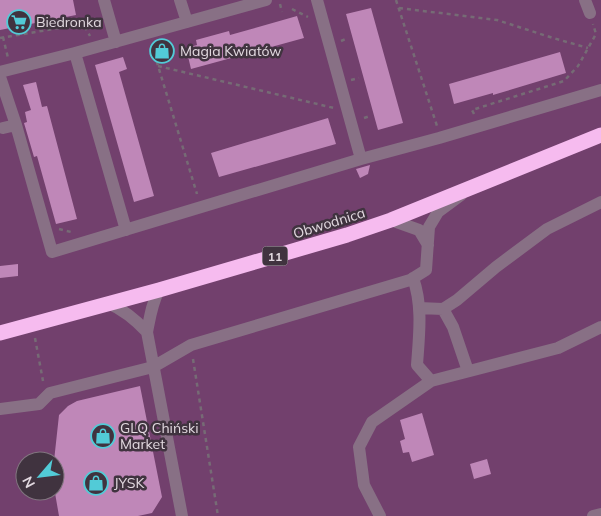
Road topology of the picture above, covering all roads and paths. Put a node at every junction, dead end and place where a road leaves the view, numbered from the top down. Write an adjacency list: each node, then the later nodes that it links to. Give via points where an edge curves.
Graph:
1 (104, 0): 15 (street)
2 (180, 0): 11 (street)
3 (266, 0): 11 (street)
4 (279, 0): 9 (path)
5 (317, 0): 26 (street)
6 (396, 0): 8 (path)
7 (585, 0): 10 (street)
8 (399, 8): 18 (path, via 497,20); 30 (path)
9 (282, 12)
10 (590, 13): 18 (path, via 596,34)
11 (187, 22): 15 (street)
12 (1, 37): 13 (path, via 82,22); 20 (path)
13 (90, 38)
14 (348, 38): 17 (path)
15 (116, 42): 19 (street)
16 (150, 42): 21 (path)
17 (339, 42)
18 (588, 48): 25 (path, via 564,81)
19 (75, 53): 22 (street); 36 (street)
20 (8, 59)
21 (158, 66): 26 (path); 34 (path)
22 (0, 72)
23 (0, 77): 27 (street)
24 (601, 90): 30 (street)
25 (472, 110)
26 (348, 111): 31 (street)
27 (16, 125): 28 (street); 36 (street, via 52,252)
28 (3, 128)
29 (601, 135): 32 (highway, Obwodnica / 11)
30 (440, 137): 31 (street)
31 (362, 159): 34 (street)
32 (468, 189): 35 (highway, Obwodnica / 11); 37 (street, via 438,212 429,227)
33 (601, 202): 42 (street, via 547,229)
34 (202, 207): 36 (street)
35 (391, 220): 37 (street, via 419,230); 39 (highway, Obwodnica / 11)
36 (126, 230)
37 (428, 245): 38 (street, via 426,270)
38 (414, 278): 41 (street); 47 (street)
39 (159, 290): 40 (highway, Obwodnica / 11); 44 (street, via 154,298)
40 (108, 303): 44 (street, via 134,318); 45 (highway, Obwodnica / 11)
41 (419, 308): 42 (street); 50 (street, via 417,365)
42 (443, 309): 49 (street, via 454,327)
43 (601, 327): 49 (street, via 558,348)
44 (147, 332): 48 (street)
45 (0, 333)
46 (35, 338): 51 (path)
47 (191, 345): 48 (street); 55 (path)
48 (153, 367): 52 (street, via 50,393 39,404); 54 (street)
49 (468, 372): 50 (street)
50 (431, 381): 56 (street, via 372,422 359,447 364,484)
51 (43, 385)
52 (0, 409)
53 (601, 514): 57 (street)
54 (182, 516)
55 (218, 516)
56 (380, 516)
57 (594, 516)

